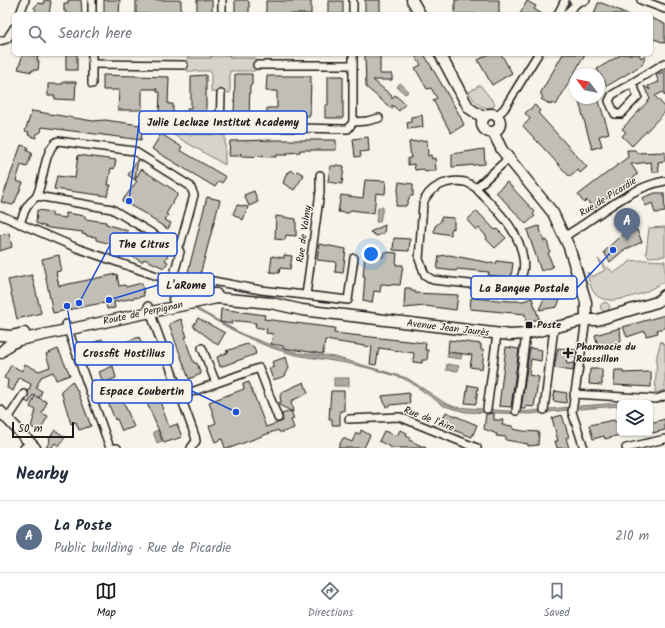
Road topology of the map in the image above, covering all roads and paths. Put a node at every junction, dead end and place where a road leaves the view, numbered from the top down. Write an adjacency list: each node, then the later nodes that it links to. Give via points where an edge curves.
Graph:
1 (25, 0): 11 (street)
2 (92, 0): 12 (street)
3 (222, 0): 13 (street)
4 (353, 0): 14 (street)
5 (412, 0): 15 (street)
6 (565, 0): 16 (street)
7 (586, 0): 9 (street)
8 (642, 0): 10 (street)
9 (575, 1): 17 (street)
10 (665, 9)
11 (21, 12)
12 (92, 12)
13 (222, 12)
14 (353, 12)
15 (419, 12)
16 (559, 12)
17 (567, 12)
18 (12, 31): 19 (street, via 7,39)
19 (0, 41)
20 (92, 56): 25 (street)
21 (353, 56): 28 (street)
22 (441, 56): 35 (street, via 469,108)
23 (537, 56): 33 (street, via 504,109)
24 (665, 63): 30 (street)
25 (92, 64): 26 (street); 29 (street)
26 (184, 65)
27 (257, 65): 28 (street)
28 (353, 65): 36 (street)
29 (92, 84)
30 (632, 84): 30 (street, via 638,96 621,114 614,114 609,99 612,94)
31 (221, 94): 37 (street)
32 (151, 116): 37 (street, via 169,125)
33 (496, 116): 35 (street, via 488,115); 38 (street, via 499,126)
34 (379, 118): 36 (street)
35 (484, 118): 38 (street, via 484,129)
36 (353, 122): 37 (street, via 348,129 341,130)
37 (220, 127)
38 (493, 132): 39 (street)
39 (509, 158): 42 (street); 46 (street, via 554,213)
40 (320, 175): 50 (street, Rue de Valmy)
41 (665, 181): 46 (street, Rue de Picardie, via 652,183 627,194)
42 (476, 188): 42 (street, via 465,182 452,182 438,185 425,197 420,267 425,275 433,280 507,288 516,286 525,270 520,249 510,226)
43 (37, 196): 45 (street, via 26,207); 47 (street, via 112,209); 47 (street, via 51,148 58,141 134,151 193,190 183,238)
44 (0, 215): 45 (street)
45 (20, 224): 49 (street, via 77,248)
46 (564, 236): 55 (street, via 586,302)
47 (177, 246): 49 (street, via 180,252)
48 (354, 258): 50 (street, via 348,300)
49 (172, 281): 51 (street)
50 (306, 295): 51 (street, via 213,281)
51 (197, 297): 52 (street, Route de Perpignan); 54 (street, Route de Perpignan)
52 (227, 298): 58 (street, Avenue Jean Jaurès)
53 (662, 300): 55 (street, Avenue Jean Jaurès, via 597,320)
54 (149, 309): 56 (street, Route de Perpignan); 66 (street)
55 (586, 320): 57 (street, Avenue Jean Jaurès); 65 (street)
56 (67, 327): 60 (street, Route de Perpignan, via 11,336); 62 (street, Route de Perpignan, via 19,340); 77 (street)
57 (554, 328): 59 (street, Avenue Jean Jaurès); 70 (street)
58 (497, 334): 59 (street, Avenue Jean Jaurès); 68 (street)
59 (526, 334): 69 (street)
60 (0, 335)
61 (202, 348): 63 (street)
62 (0, 353)
63 (216, 383): 66 (street); 72 (street, via 259,368)
64 (24, 394): 74 (street)
65 (574, 394): 67 (street, via 656,399); 81 (street, via 572,409)
66 (180, 396): 79 (street, via 195,436 196,441)
67 (665, 396)
68 (487, 409)
69 (516, 410)
70 (544, 410)
71 (0, 411): 74 (street)
72 (278, 418)
73 (349, 419): 80 (street, Rue de l'Aire, via 400,417)
74 (7, 420): 76 (street)
75 (665, 439): 82 (street)
76 (29, 447)
77 (110, 448): 78 (street)
78 (117, 448)
79 (191, 448)
80 (477, 448)
81 (584, 448)
82 (626, 448)

